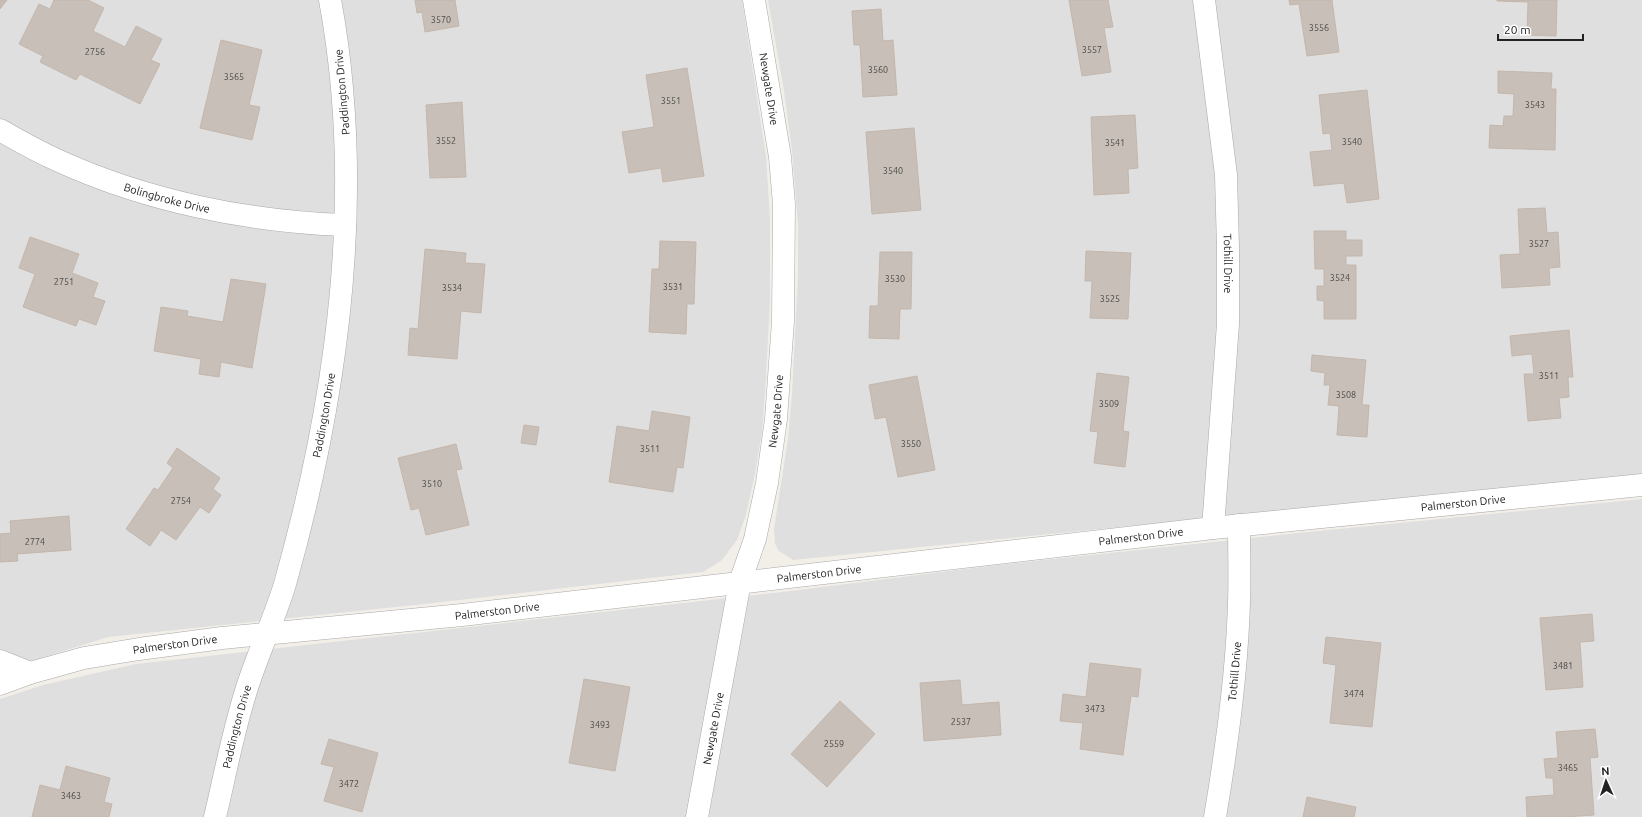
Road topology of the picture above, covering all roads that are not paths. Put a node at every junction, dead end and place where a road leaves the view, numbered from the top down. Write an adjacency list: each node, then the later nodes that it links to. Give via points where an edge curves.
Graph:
1 (330, 0): 5 (street, Paddington Drive, via 337,35 344,108 347,164)
2 (754, 0): 9 (street, Newgate Drive, via 780,157 784,204 783,321 776,419 767,483 755,539)
3 (1204, 0): 8 (street, Tothill Drive, via 1226,175 1228,240 1228,324)
4 (0, 130): 5 (street, Bolingbroke Drive, via 59,161 160,197 271,220)
5 (345, 225): 10 (street, Paddington Drive, via 338,323 318,449 284,587)
6 (1642, 485): 7 (street, Palmerston Drive)
7 (1239, 525): 8 (street, Palmerston Drive); 16 (street, Tothill Drive, via 1236,650)
8 (1213, 528): 9 (street, Palmerston Drive)
9 (740, 582): 10 (street, Palmerston Drive, via 470,614); 15 (street, Newgate Drive)
10 (266, 634): 12 (street, Palmerston Drive, via 139,648 84,658); 14 (street, Paddington Drive, via 246,691)
11 (0, 661): 12 (street)
12 (30, 673): 13 (street, Palmerston Drive)
13 (0, 684)
14 (215, 817)
15 (697, 817)
16 (1215, 817)

